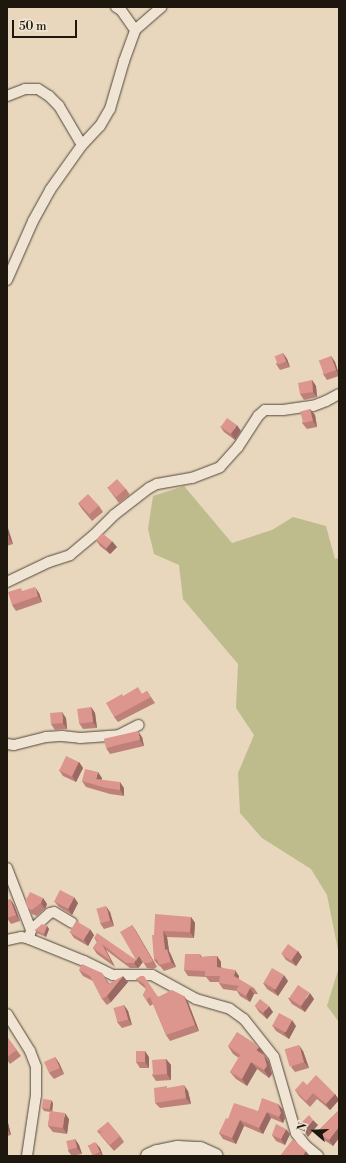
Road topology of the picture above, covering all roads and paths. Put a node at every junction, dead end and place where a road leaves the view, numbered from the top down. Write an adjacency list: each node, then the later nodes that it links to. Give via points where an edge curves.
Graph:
1 (116, 7): 3 (street)
2 (161, 7): 3 (street)
3 (135, 30): 5 (street, via 110,109 100,126)
4 (7, 96): 5 (street, via 25,89 38,89 49,96 59,106)
5 (82, 145): 6 (street, via 50,190)
6 (7, 280)
7 (339, 394): 8 (street, via 313,406 265,410 220,467 192,478 157,484 149,488 114,515 70,555)
8 (7, 582)
9 (139, 725): 10 (street, via 119,735 46,737 14,745)
10 (7, 744)
11 (7, 868): 13 (street)
12 (72, 923): 13 (street, via 59,914 50,912)
13 (30, 934): 14 (street); 19 (street, via 113,975 152,975 196,999 230,1009 244,1019 274,1057 296,1133)
14 (7, 940)
15 (7, 1014): 16 (street, via 30,1051 36,1067 36,1094)
16 (27, 1156)
17 (148, 1156): 18 (main road, via 178,1148 200,1149)
18 (216, 1156)
19 (318, 1156)

